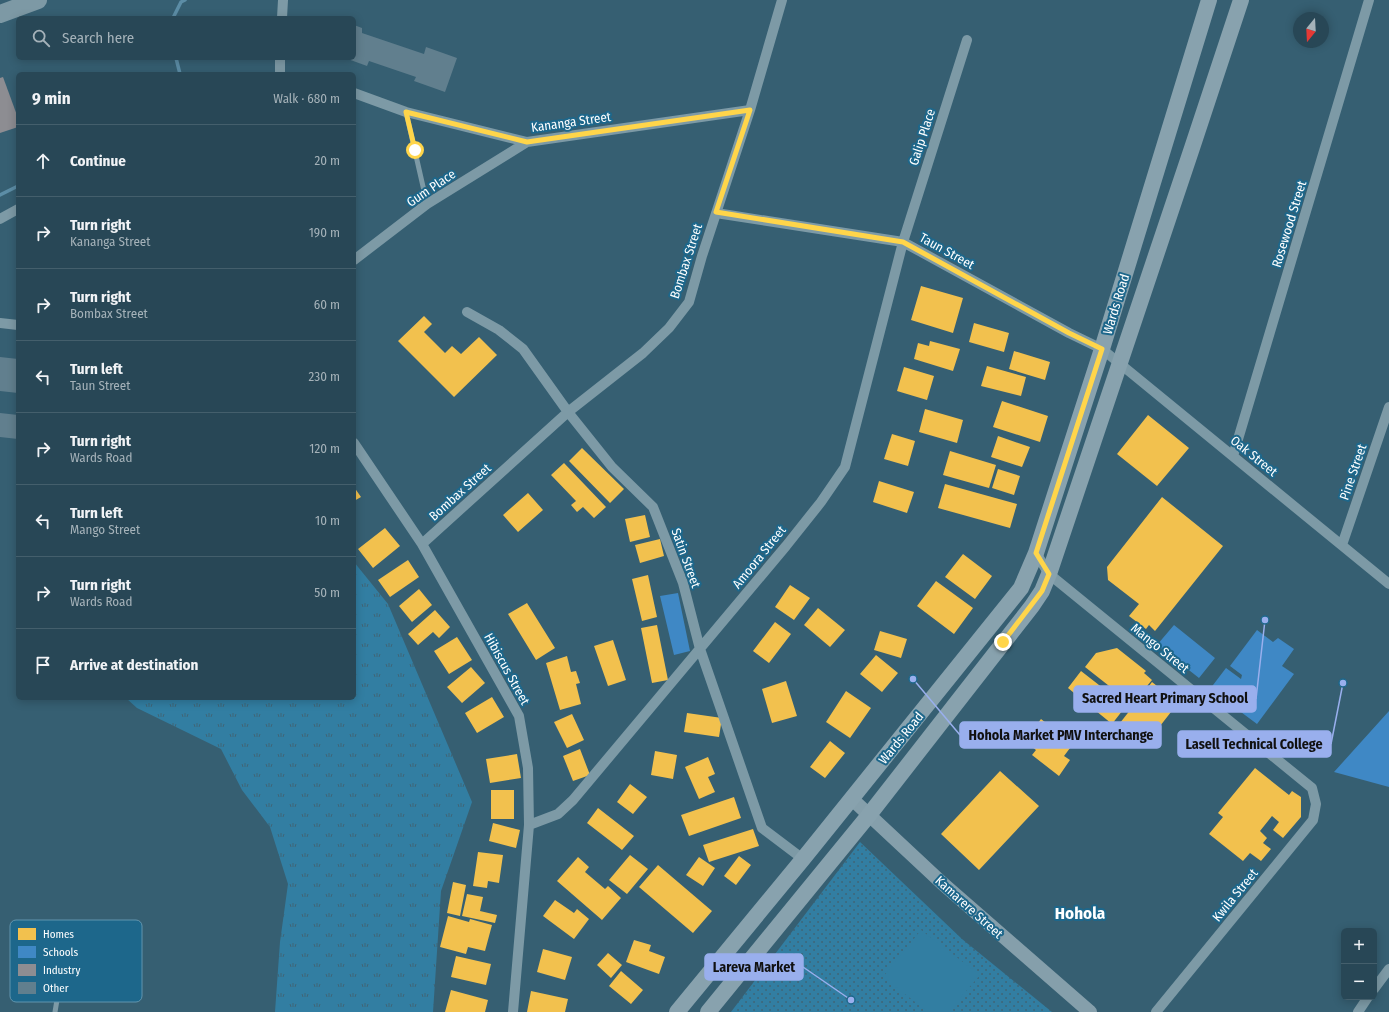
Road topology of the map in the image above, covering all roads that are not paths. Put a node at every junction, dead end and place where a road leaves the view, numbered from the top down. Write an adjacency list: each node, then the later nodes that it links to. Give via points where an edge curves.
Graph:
1 (38, 0): 7 (highway)
2 (283, 0): 8 (street)
3 (782, 0): 13 (street, Bombax Street)
4 (1209, 0): 25 (main road, Wards Road)
5 (1241, 0): 26 (main road, Wards Road)
6 (1369, 0): 30 (street, Rosewood Street)
7 (0, 14)
8 (282, 16)
9 (967, 40): 20 (street, Galip Place)
10 (280, 60): 11 (street)
11 (280, 72)
12 (356, 94): 14 (street, Kananga Street)
13 (750, 110): 15 (street, Kananga Street); 18 (street, Bombax Street)
14 (406, 112): 15 (street, Kananga Street); 16 (lane)
15 (527, 142): 16 (street, Gum Place)
16 (427, 204): 21 (street, Gum Place)
17 (16, 210): 19 (street)
18 (716, 212): 20 (street, Taun Street); 28 (street, Bombax Street, via 689,302 669,328 643,353)
19 (0, 219)
20 (903, 242): 25 (street, Taun Street); 36 (street, Amoora Street, via 845,467 821,502)
21 (356, 258)
22 (467, 312): 28 (street, Satin Street, via 499,330 523,349)
23 (0, 323): 24 (street)
24 (16, 325)
25 (1102, 349): 26 (street, Oak Street); 33 (main road, Wards Road)
26 (1120, 364): 30 (street, Oak Street); 34 (main road, Wards Road)
27 (1389, 407): 32 (street, Pine Street)
28 (568, 412): 31 (street, Bombax Street); 36 (street, Satin Street, via 612,467 653,507 683,583)
29 (356, 446): 31 (street, Hibiscus Street)
30 (1233, 456): 32 (street, Oak Street)
31 (422, 544): 40 (street, Hibiscus Street, via 519,716 528,768)
32 (1342, 545): 35 (street, Oak Street)
33 (1036, 553): 34 (street, Mango Street); 38 (main road, Wards Road, via 1021,588)
34 (1049, 574): 37 (street, Mango Street); 39 (main road, Wards Road, via 1032,606)
35 (1389, 584)
36 (700, 649): 40 (street, Amoora Street, via 573,800 558,814); 41 (street, Satin Street, via 762,828)
37 (1312, 788): 51 (street, Kwila Street, via 1316,804 1314,820)
38 (852, 799): 39 (street, Kamarere Street); 41 (main road, Wards Road)
39 (868, 814): 49 (main road, Wards Road); 50 (street, Kamarere Street)
40 (529, 825): 47 (street, Hibiscus Street)
41 (803, 860): 48 (main road, Wards Road)
42 (1389, 969): 43 (street)
43 (1377, 985)
44 (1366, 1000): 52 (street)
45 (57, 1002): 46 (lane)
46 (55, 1012)
47 (512, 1012)
48 (677, 1012)
49 (708, 1012)
50 (1090, 1012)
51 (1156, 1012)
52 (1358, 1012)

